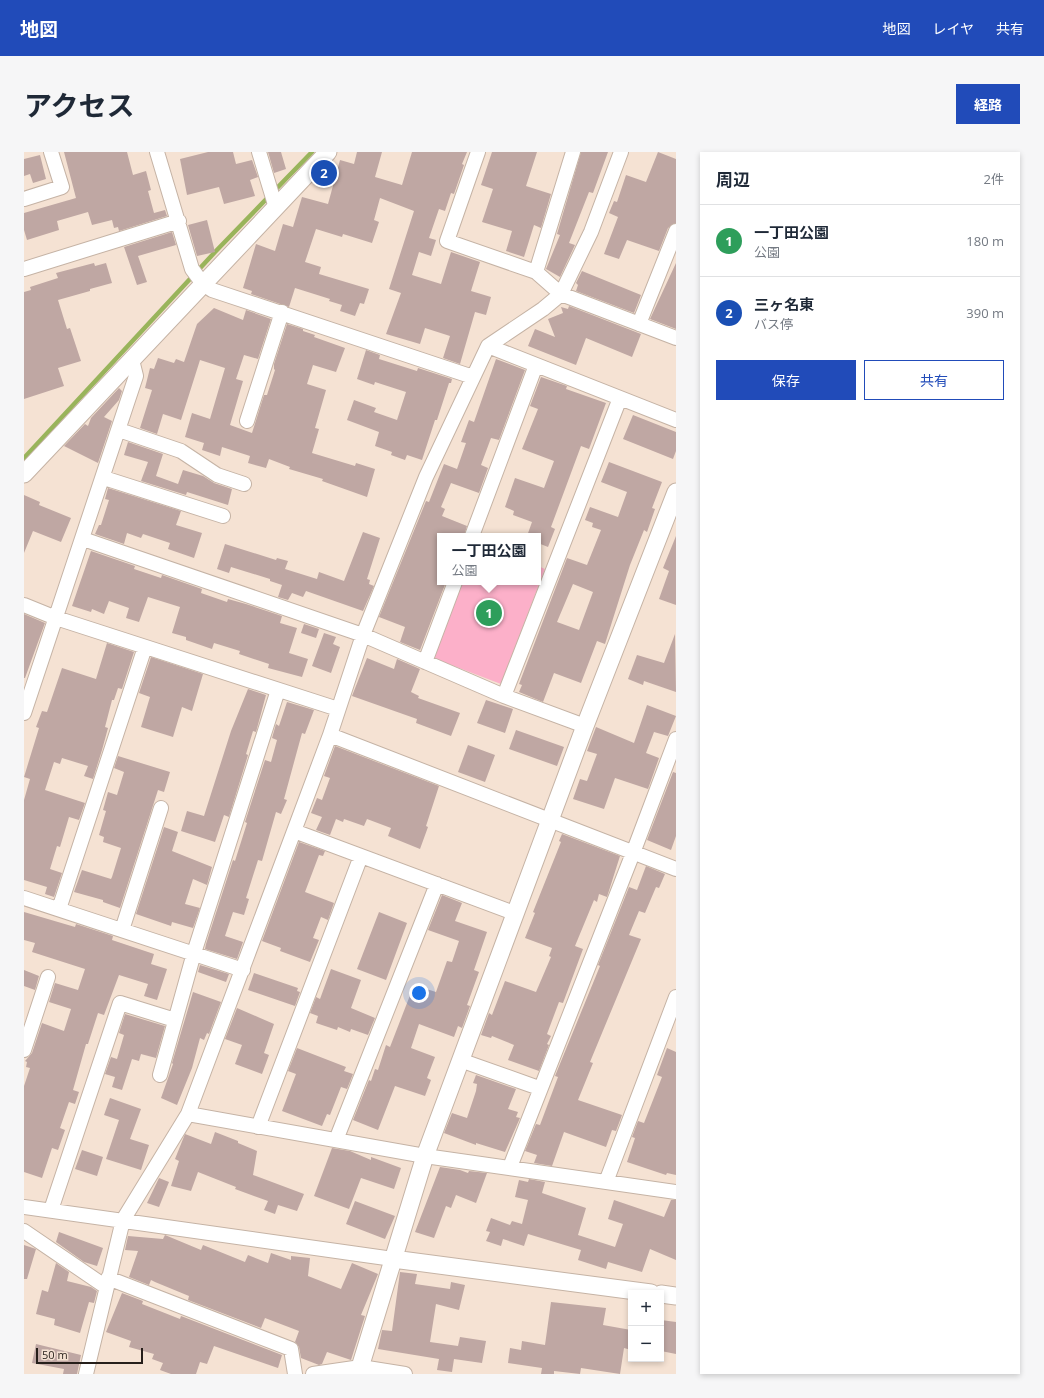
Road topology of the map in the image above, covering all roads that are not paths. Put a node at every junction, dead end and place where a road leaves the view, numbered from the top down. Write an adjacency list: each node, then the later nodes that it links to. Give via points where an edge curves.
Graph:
1 (51, 152): 8 (street, via 62,187)
2 (157, 152): 10 (street)
3 (259, 152): 9 (street)
4 (328, 152): 9 (street)
5 (478, 152): 13 (street, via 447,240)
6 (573, 152): 13 (street)
7 (620, 152): 15 (street, via 591,232)
8 (24, 199)
9 (276, 208): 14 (street)
10 (179, 220): 12 (street); 14 (street, via 192,269)
11 (676, 231): 17 (street)
12 (24, 269)
13 (536, 272): 15 (street)
14 (203, 284): 16 (street, via 212,290); 20 (street)
15 (561, 294): 17 (street); 19 (street)
16 (282, 312): 22 (street); 25 (street)
17 (639, 324): 18 (street)
18 (676, 338)
19 (488, 346): 21 (street); 22 (street)
20 (132, 360): 26 (street, via 136,376); 27 (street)
21 (536, 365): 23 (street); 32 (street)
22 (473, 377): 37 (street, via 426,477)
23 (620, 398): 24 (street); 41 (street)
24 (676, 420)
25 (247, 421)
26 (119, 430): 28 (street); 29 (street, via 181,451 217,475)
27 (24, 474)
28 (104, 478): 31 (street); 33 (street)
29 (244, 484)
30 (676, 492): 44 (street)
31 (223, 516)
32 (473, 533)
33 (83, 539): 36 (street); 37 (street)
34 (454, 585): 39 (street)
35 (24, 605): 36 (street)
36 (56, 618): 38 (street); 43 (street)
37 (363, 635): 39 (street); 42 (street)
38 (145, 647): 40 (street); 55 (street)
39 (425, 662): 41 (street)
40 (278, 690): 42 (street); 58 (street)
41 (504, 696): 44 (street)
42 (338, 709): 45 (street)
43 (24, 713)
44 (585, 726): 48 (street)
45 (330, 735): 48 (street); 49 (street)
46 (676, 739): 50 (street)
47 (161, 808): 57 (street)
48 (549, 820): 50 (street); 56 (street)
49 (294, 831): 51 (street); 59 (street)
50 (633, 853): 52 (street); 66 (street)
51 (361, 856): 53 (street); 68 (street)
52 (676, 869)
53 (437, 884): 56 (street); 69 (street)
54 (24, 898): 55 (street)
55 (59, 909): 57 (street)
56 (514, 913): 64 (street)
57 (122, 930): 58 (street)
58 (194, 954): 59 (street); 62 (street)
59 (243, 970): 67 (street)
60 (48, 977): 63 (street)
61 (676, 997): 72 (street)
62 (175, 1020): 65 (street); 75 (street, via 120,1003)
63 (24, 1050)
64 (460, 1060): 66 (street); 70 (street)
65 (160, 1075)
66 (539, 1088): 71 (street)
67 (188, 1114): 68 (street); 76 (street)
68 (258, 1126): 69 (street)
69 (336, 1140): 70 (street)
70 (425, 1156): 71 (street); 78 (street)
71 (510, 1167): 72 (street)
72 (606, 1182): 73 (street)
73 (676, 1192)
74 (24, 1206): 75 (street)
75 (51, 1210): 76 (street)
76 (123, 1220): 78 (street); 79 (street)
77 (24, 1232): 79 (street)
78 (393, 1259): 80 (street); 83 (street)
79 (107, 1282): 84 (street); 85 (street, via 291,1349)
80 (629, 1290)
81 (664, 1294): 82 (street)
82 (676, 1296)
83 (360, 1371): 86 (street); 87 (street)
84 (86, 1374)
85 (295, 1374)
86 (312, 1374)
87 (406, 1374)

